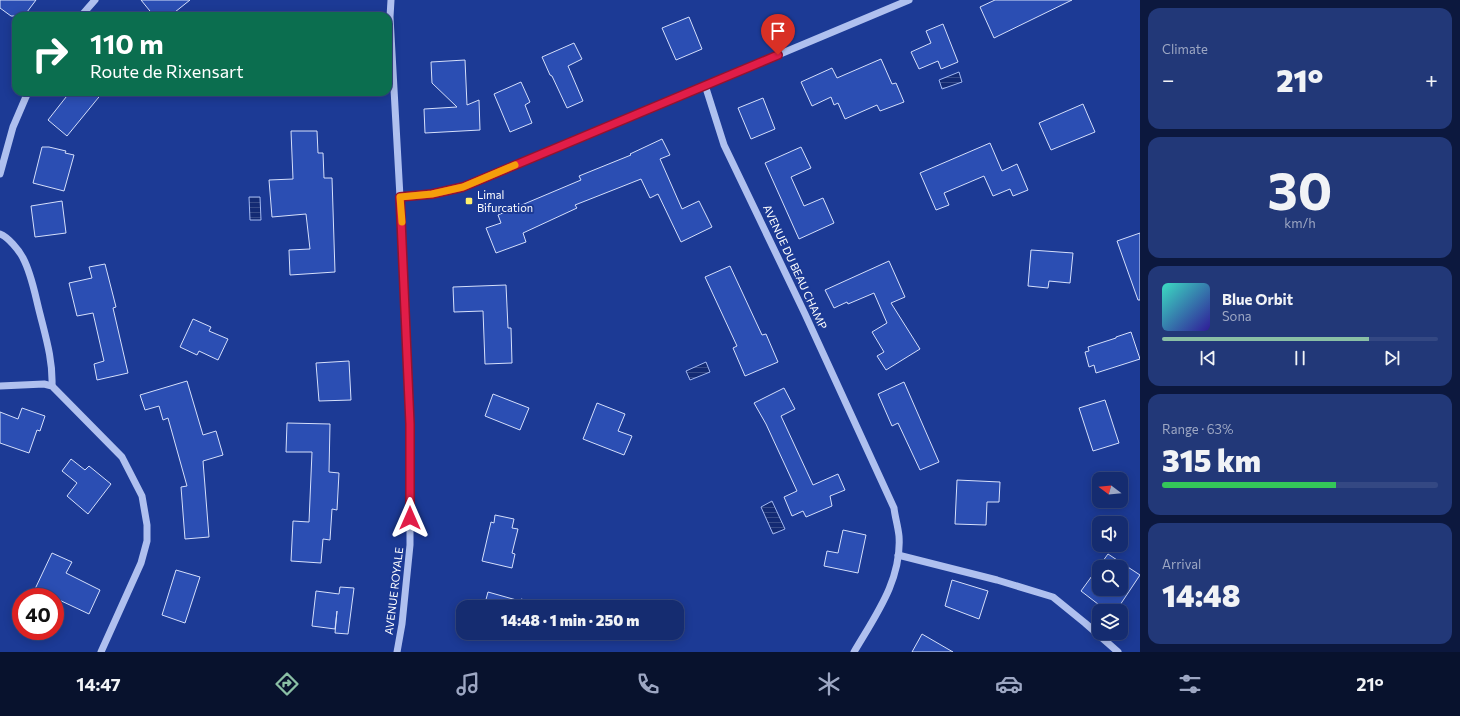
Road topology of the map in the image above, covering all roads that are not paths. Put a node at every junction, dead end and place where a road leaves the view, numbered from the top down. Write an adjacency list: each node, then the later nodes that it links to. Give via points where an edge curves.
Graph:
1 (95, 0): 4 (street)
2 (391, 0): 5 (street, AVENUE ROYALE)
3 (909, 0): 7 (street)
4 (84, 12)
5 (390, 12)
6 (392, 53): 10 (street, AVENUE ROYALE)
7 (705, 85): 10 (street, via 463,187 432,194); 14 (street, AVENUE DU BEAU CHAMP, via 724,144 894,508 899,535)
8 (26, 96): 9 (street, via 13,127)
9 (0, 174)
10 (400, 197): 16 (street, AVENUE ROYALE, via 410,424 410,545)
11 (0, 234): 13 (street, via 12,243 28,269 51,362)
12 (0, 386): 13 (street)
13 (52, 386): 15 (street, via 122,457 142,496 147,541 141,563)
14 (898, 555): 17 (street, AVENUE DU BEAU CHAMP, via 886,598); 18 (street, via 1053,597)
15 (101, 652)
16 (397, 652)
17 (854, 652)
18 (1118, 652)

